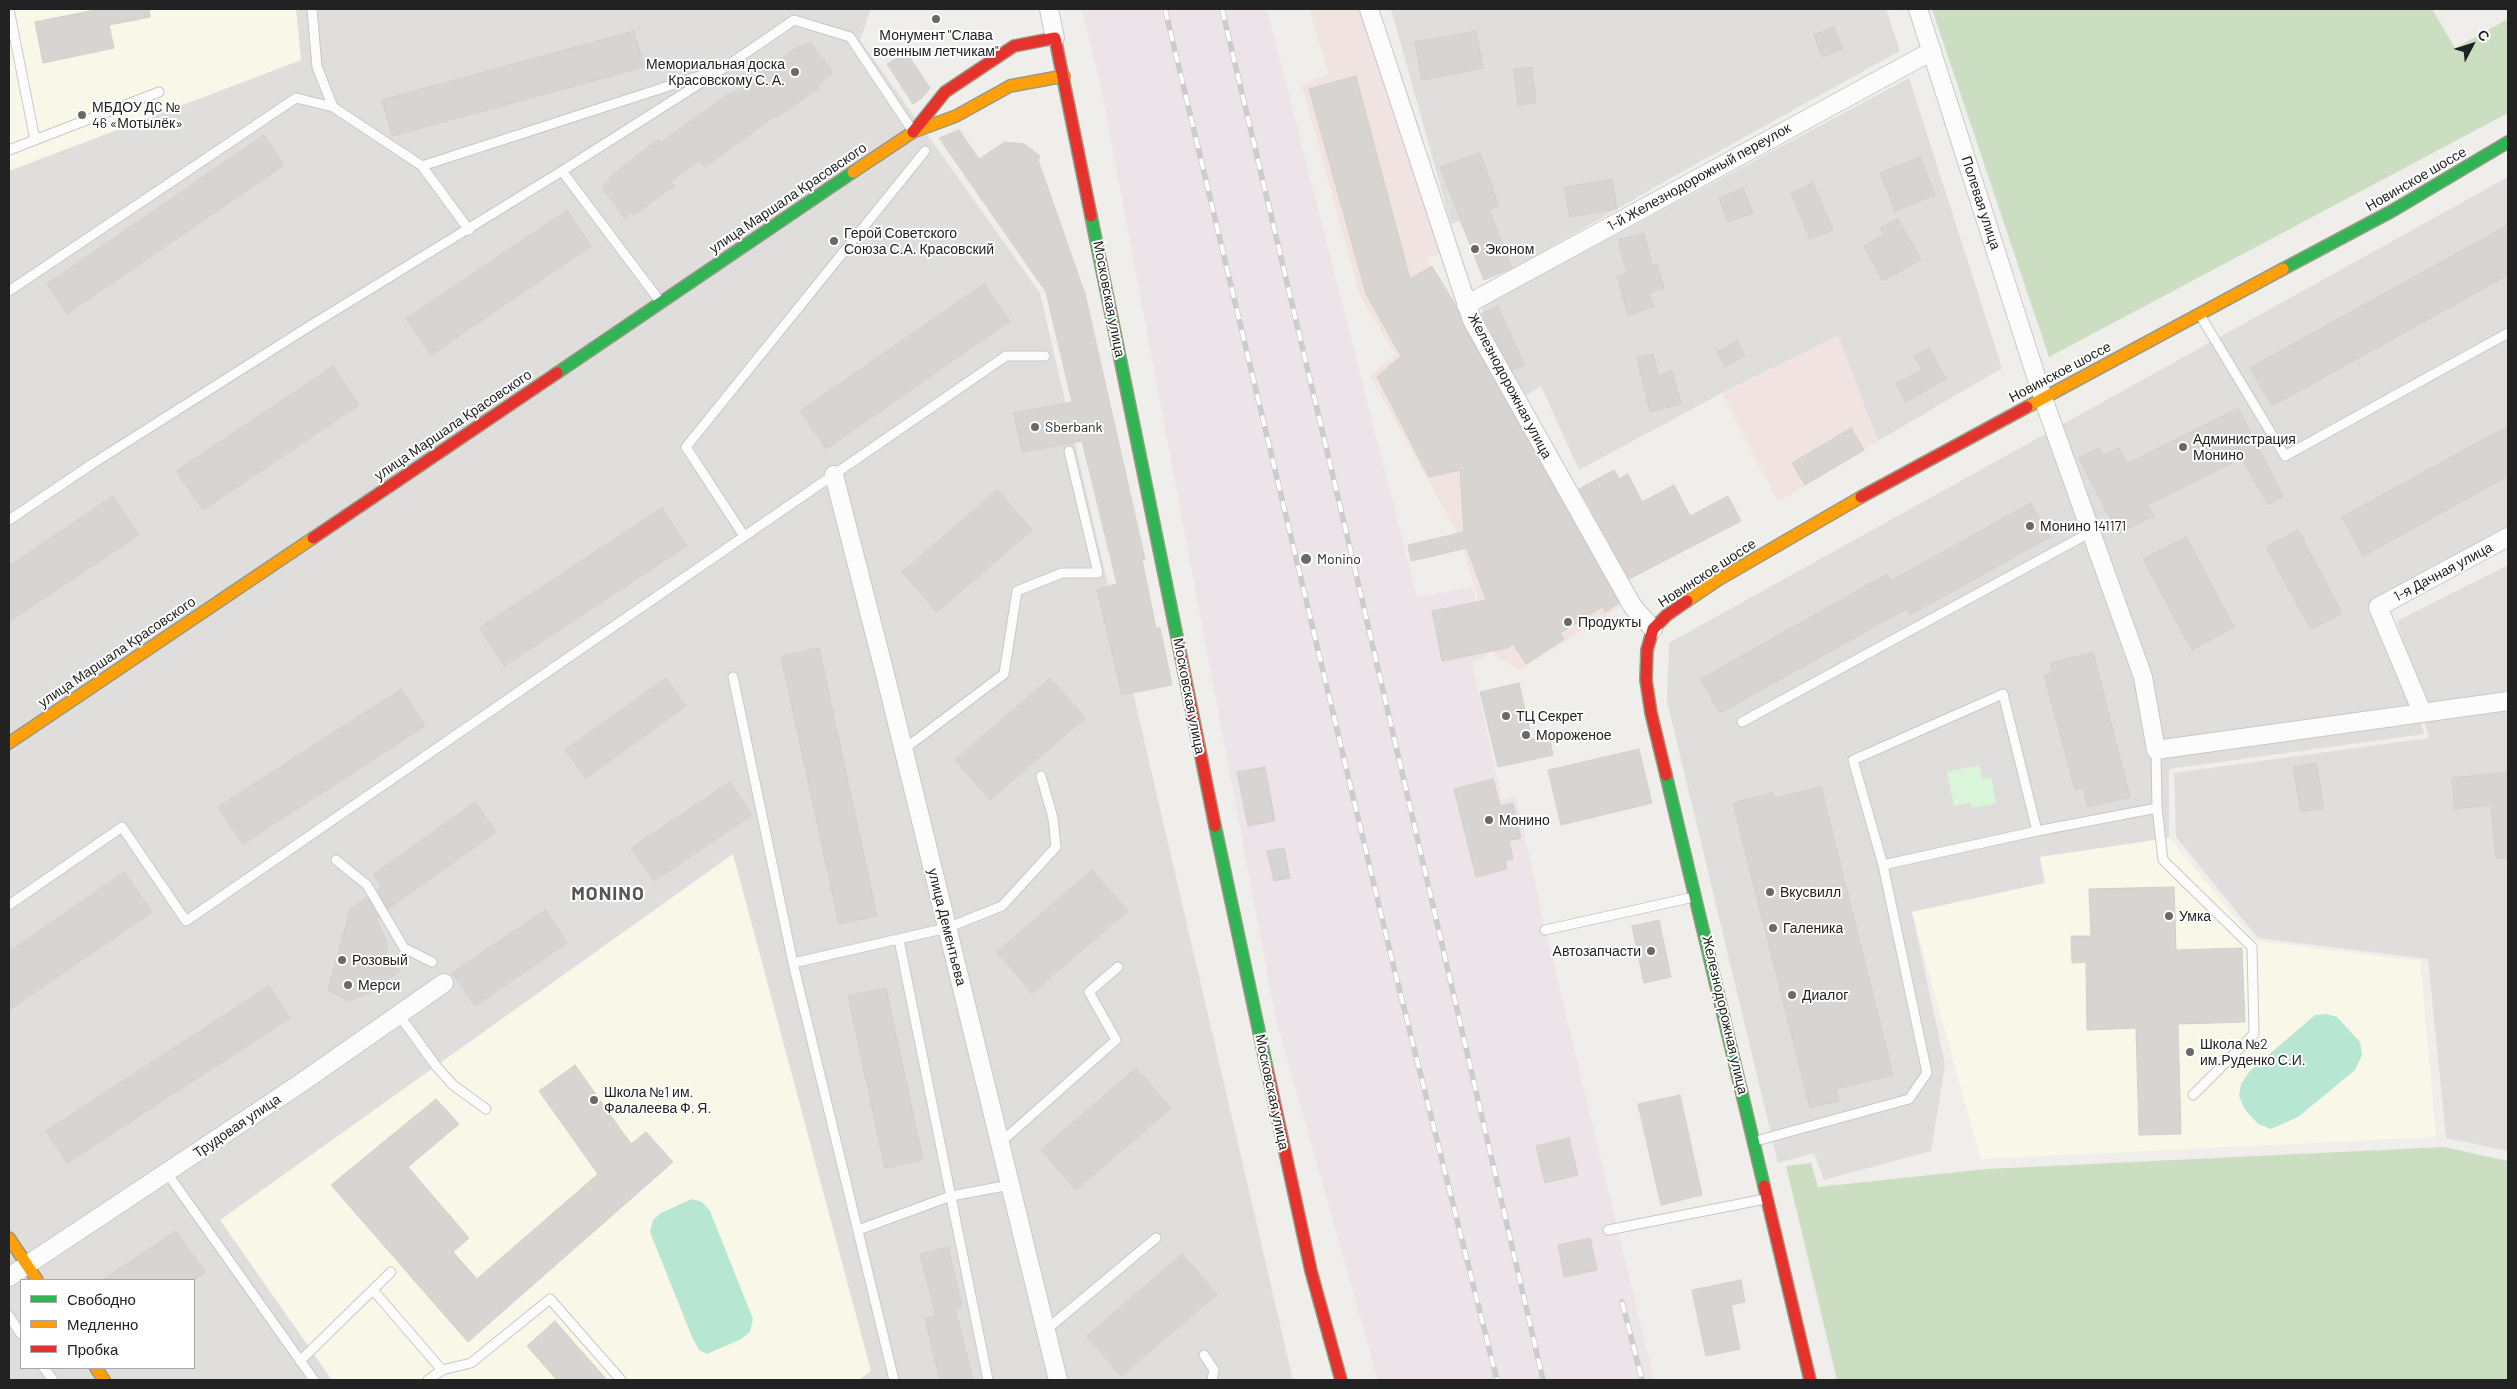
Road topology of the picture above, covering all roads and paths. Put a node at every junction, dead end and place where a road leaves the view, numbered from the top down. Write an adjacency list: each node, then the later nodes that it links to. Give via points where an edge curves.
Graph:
1 (9, 9): 13 (lane)
2 (312, 9): 11 (lane, via 317,67)
3 (1049, 9): 6 (street, Московская улица)
4 (1369, 9): 22 (street, Железнодорожная улица)
5 (1918, 9): 7 (street, Полевая улица)
6 (1055, 38): 9 (street, Московская улица); 12 (street, улица Маршала Красовского, via 1014,46 945,92)
7 (1932, 51): 22 (street, 1-й Железнодорожный переулок); 26 (street, Полевая улица)
8 (724, 68): 12 (lane, via 794,20 850,37); 17 (lane); 18 (lane)
9 (1064, 76): 12 (street, улица Маршала Красовского, via 1010,86 956,116); 91 (street, Московская улица, via 1234,920 1311,1271)
10 (159, 92): 13 (lane)
11 (333, 107): 17 (lane); 20 (lane, via 296,98)
12 (913, 132): 21 (street, улица Маршала Красовского)
13 (35, 140): 15 (lane)
14 (2508, 142): 23 (street, Новинское шоссе, via 2399,206)
15 (9, 150)
16 (925, 151): 31 (lane, via 686,447)
17 (422, 166): 19 (lane)
18 (562, 171): 19 (lane); 21 (lane)
19 (469, 230): 29 (lane, via 305,329)
20 (9, 291)
21 (661, 303): 39 (street, улица Маршала Красовского)
22 (1466, 305): 33 (street, Железнодорожная улица, via 1498,370 1633,607)
23 (2199, 314): 24 (lane, via 2285,456); 26 (street, Новинское шоссе)
24 (2508, 333)
25 (1045, 356): 28 (lane, via 1006,356)
26 (2043, 398): 30 (street, Полевая улица); 33 (street, Новинское шоссе, via 1876,488 1718,580 1667,614)
27 (1069, 451): 40 (lane, via 1098,573 1062,572 1017,591 1004,674)
28 (834, 475): 31 (lane); 40 (street, улица Дементьева)
29 (9, 520)
30 (2091, 532): 38 (lane); 41 (street, Полевая улица, via 2143,677)
31 (744, 536): 48 (lane, via 186,920 122,827)
32 (2508, 537): 37 (street, 1-я Дачная улица, via 2378,607)
33 (1653, 629): 34 (street, Новинское шоссе)
34 (1647, 650): 47 (street, Железнодорожная улица, via 1646,680 1651,713)
35 (733, 677): 53 (lane)
36 (2508, 701): 37 (street)
37 (2422, 712): 41 (street)
38 (1742, 722)
39 (9, 743)
40 (904, 750): 49 (street, улица Дементьева)
41 (2156, 750): 43 (lane)
42 (1041, 776): 49 (lane, via 1053,818 1056,848 1002,906)
43 (2157, 808): 44 (lane); 57 (lane, via 2163,860 2252,947 2254,1034)
44 (2037, 831): 46 (lane); 46 (lane, via 2003,694 1853,760)
45 (336, 860): 52 (lane, via 367,885 404,948)
46 (1883, 865): 59 (lane, via 1927,1073 1909,1099)
47 (1696, 896): 50 (lane); 59 (street, Железнодорожная улица)
48 (9, 905)
49 (947, 928): 51 (lane); 60 (street, улица Дементьева)
50 (1546, 930)
51 (899, 940): 53 (lane); 63 (lane)
52 (432, 962)
53 (793, 963): 65 (lane)
54 (1118, 967): 60 (lane, via 1089,992 1116,1040)
55 (444, 984): 56 (street, Трудовая улица)
56 (398, 1014): 58 (lane, via 436,1066); 61 (street, Трудовая улица)
57 (2192, 1095)
58 (486, 1109)
59 (1754, 1141): 64 (street, Железнодорожная улица)
60 (1000, 1143): 62 (street, улица Дементьева)
61 (167, 1172): 69 (street, Трудовая улица); 78 (lane)
62 (1010, 1185): 63 (lane); 75 (street, улица Дементьева)
63 (951, 1196): 65 (lane); 88 (lane)
64 (1768, 1198): 66 (lane); 92 (street, Железнодорожная улица)
65 (858, 1230): 87 (lane)
66 (1608, 1230)
67 (9, 1238): 69 (street)
68 (1156, 1238): 75 (lane)
69 (27, 1265): 71 (street, Трудовая улица); 72 (street)
70 (391, 1272): 73 (lane)
71 (9, 1277)
72 (36, 1279)
73 (373, 1290): 78 (lane); 81 (lane)
74 (9, 1316): 76 (lane)
75 (1046, 1330): 89 (street, улица Дементьева)
76 (20, 1332)
77 (1204, 1356): 90 (lane, via 1214,1370)
78 (300, 1361): 84 (lane)
79 (45, 1369): 82 (lane)
80 (97, 1369): 83 (street)
81 (442, 1370): 85 (lane); 86 (lane, via 471,1363 550,1298)
82 (53, 1380)
83 (104, 1380)
84 (314, 1380)
85 (428, 1380)
86 (621, 1380)
87 (894, 1380)
88 (988, 1380)
89 (1058, 1380)
90 (1212, 1380)
91 (1341, 1380)
92 (1810, 1380)

